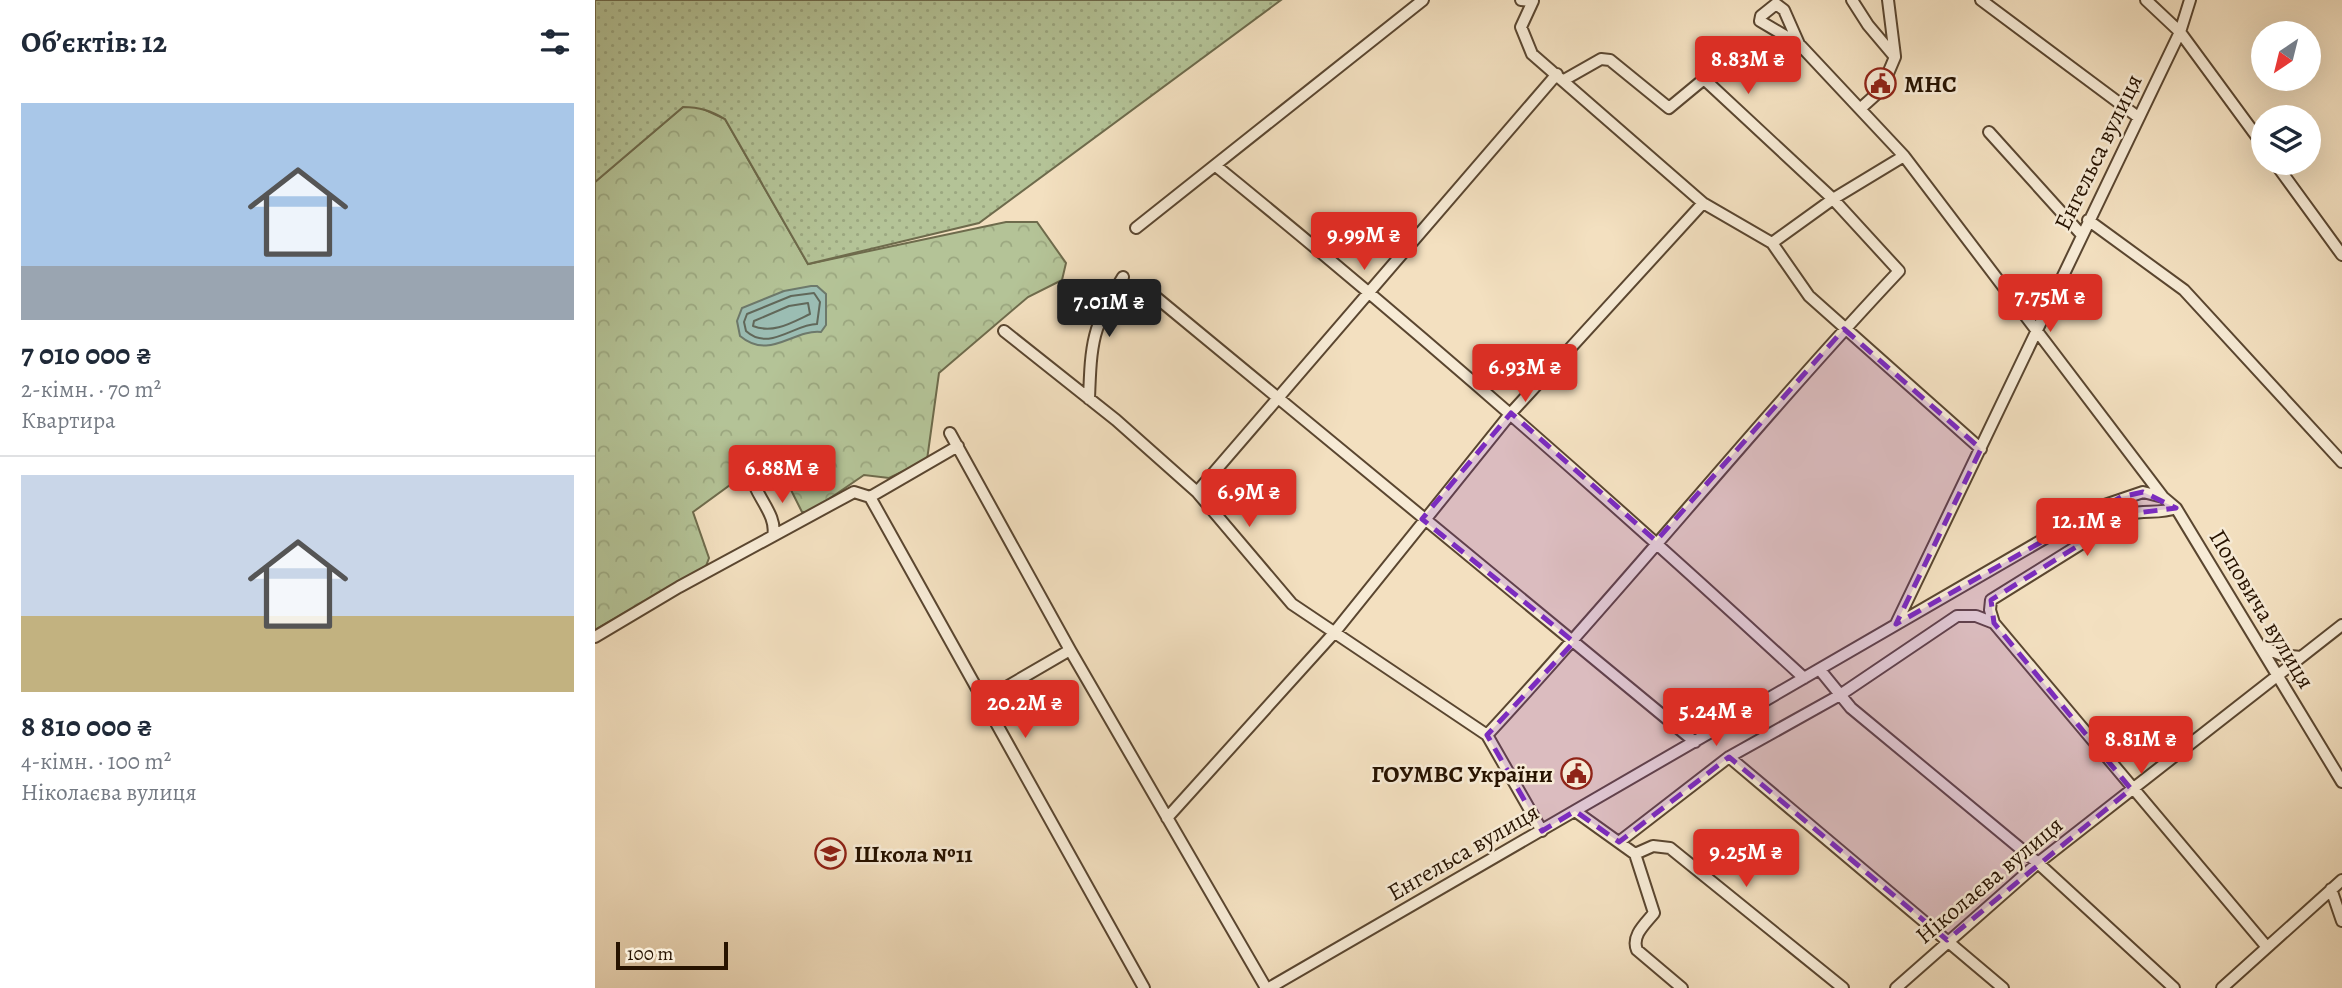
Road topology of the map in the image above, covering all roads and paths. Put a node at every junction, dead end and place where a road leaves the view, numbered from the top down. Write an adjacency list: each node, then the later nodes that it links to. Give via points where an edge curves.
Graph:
1 (1423, 0): 17 (street)
2 (1521, 0): 11 (street, via 1533,1 1521,27 1532,54)
3 (1853, 0): 10 (street)
4 (1888, 0): 10 (street)
5 (1981, 0): 13 (street)
6 (2146, 0): 8 (street)
7 (2190, 0): 8 (street, Енгельса вулиця)
8 (2180, 32): 13 (street, Енгельса вулиця); 14 (street)
9 (1799, 44): 12 (street)
10 (1895, 57): 12 (street, via 1881,90)
11 (1561, 77): 19 (street, via 1601,58 1610,60 1669,108 1704,79); 20 (street); 27 (street)
12 (1861, 108): 16 (street)
13 (2138, 117): 21 (street, Енгельса вулиця)
14 (2251, 129)
15 (1989, 132): 23 (street)
16 (1904, 156): 19 (street); 30 (street)
17 (1216, 166): 22 (street); 27 (street)
18 (2284, 175): 25 (street)
19 (1833, 199): 24 (street); 29 (street, via 1899,271)
20 (1703, 203): 24 (street); 34 (street)
21 (2088, 220): 23 (street, Енгельса вулиця); 38 (street, via 2184,290)
22 (1136, 228)
23 (2081, 234): 30 (street, Енгельса вулиця)
24 (1772, 243): 29 (street, via 1808,296)
25 (2342, 255)
26 (1123, 277): 33 (street, via 1094,332)
27 (1369, 290): 32 (street); 34 (street)
28 (1157, 298): 32 (street)
29 (1844, 329): 37 (street); 46 (street)
30 (2035, 330): 37 (street, Енгельса вулиця); 42 (street, Поповича вулиця)
31 (1004, 331): 33 (street)
32 (1277, 397): 40 (street); 44 (street)
33 (1089, 399): 40 (street)
34 (1511, 413): 44 (street); 46 (street)
35 (950, 433): 36 (street)
36 (958, 446): 41 (street); 54 (street)
37 (1981, 449): 48 (street, Енгельса вулиця)
38 (2342, 462)
39 (751, 475): 45 (street, via 756,494 774,523)
40 (1198, 492): 50 (street, via 1292,604)
41 (870, 497): 45 (street, via 854,492); 60 (street)
42 (2163, 497): 43 (street, Поповича вулиця); 48 (street, Енгельса вулиця, via 2143,492 2099,507)
43 (2175, 508): 47 (street, via 2129,514 1991,600); 53 (street, Поповича вулиця)
44 (1422, 519): 50 (street); 52 (street)
45 (773, 536): 51 (street)
46 (1656, 541): 52 (street); 58 (street)
47 (1994, 623): 59 (street, via 1976,615 1957,616); 65 (street)
48 (1896, 624): 56 (street, Енгельса вулиця)
49 (2342, 625): 55 (street, Ніколаєва вулиця)
50 (1334, 633): 61 (street); 67 (street)
51 (595, 638)
52 (1574, 642): 61 (street); 62 (street)
53 (2259, 646): 55 (street); 57 (street, Поповича вулиця)
54 (1070, 650): 60 (street); 67 (street)
55 (2301, 657): 57 (street, Ніколаєва вулиця)
56 (1820, 670): 58 (street, Енгельса вулиця); 59 (street)
57 (2278, 676): 64 (street, Поповича вулиця); 65 (street, Ніколаєва вулиця)
58 (1804, 678): 62 (street, Енгельса вулиця)
59 (1840, 695): 63 (street); 71 (street)
60 (984, 700): 77 (street)
61 (1486, 736): 68 (street)
62 (1695, 742): 66 (street, Енгельса вулиця)
63 (1728, 757): 69 (street); 75 (street)
64 (2342, 782)
65 (2131, 789): 71 (street, Ніколаєва вулиця); 76 (street)
66 (1575, 811): 68 (street, Енгельса вулиця); 69 (street)
67 (1167, 818): 78 (street)
68 (1542, 831): 78 (street, Енгельса вулиця)
69 (1619, 842): 70 (street)
70 (1635, 854): 79 (street, via 1654,913 1636,937 1637,950); 80 (street, via 1653,846 1670,848)
71 (2038, 863): 75 (street, Ніколаєва вулиця); 83 (street)
72 (2342, 880): 73 (street)
73 (2331, 889): 74 (street); 76 (street)
74 (2342, 921)
75 (1947, 940): 81 (street, Ніколаєва вулиця); 82 (street)
76 (2266, 946): 84 (street)
77 (1144, 988)
78 (1267, 988)
79 (1682, 988)
80 (1843, 988)
81 (1896, 988)
82 (2003, 988)
83 (2174, 988)
84 (2222, 988)

